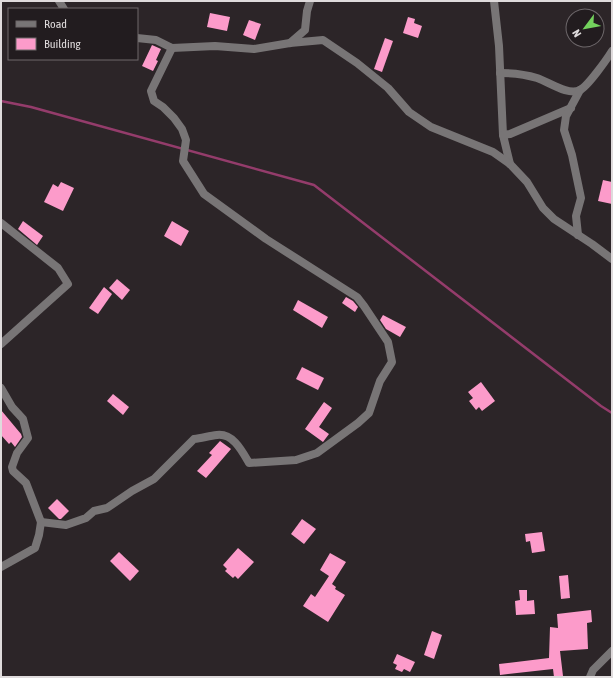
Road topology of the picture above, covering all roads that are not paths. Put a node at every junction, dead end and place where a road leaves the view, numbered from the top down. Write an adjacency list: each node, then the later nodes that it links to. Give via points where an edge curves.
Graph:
1 (310, 1): 4 (street, via 305,30)
2 (494, 1): 7 (street)
3 (138, 38): 5 (street, via 156,40)
4 (290, 43): 5 (street, via 254,49 215,46); 11 (street, via 323,40 357,63 388,88 409,112 431,127 493,152)
5 (172, 48): 17 (street, via 151,91 154,101 174,118 182,129 186,140 183,161 204,194 266,239 357,297 388,342 392,362 380,382 368,413 317,453 296,460 249,463 233,439 218,435 194,439 154,479 132,490 107,508 94,511 86,518 66,525)
6 (612, 51): 8 (street)
7 (500, 73): 8 (street, via 516,73 537,78 567,91); 10 (street)
8 (580, 90): 9 (street)
9 (571, 108): 10 (street); 13 (street, via 566,116 564,130 581,198 576,216)
10 (503, 135): 11 (street)
11 (510, 164): 13 (street, via 527,182 543,208)
12 (1, 223): 15 (street, via 58,268 68,284)
13 (578, 235): 14 (street)
14 (612, 259)
15 (1, 344)
16 (1, 388): 17 (street, via 22,419 28,438 17,453 13,471 26,483)
17 (41, 522): 18 (street, via 35,548)
18 (1, 567)
19 (612, 651): 20 (street, via 593,670)
20 (590, 677)

